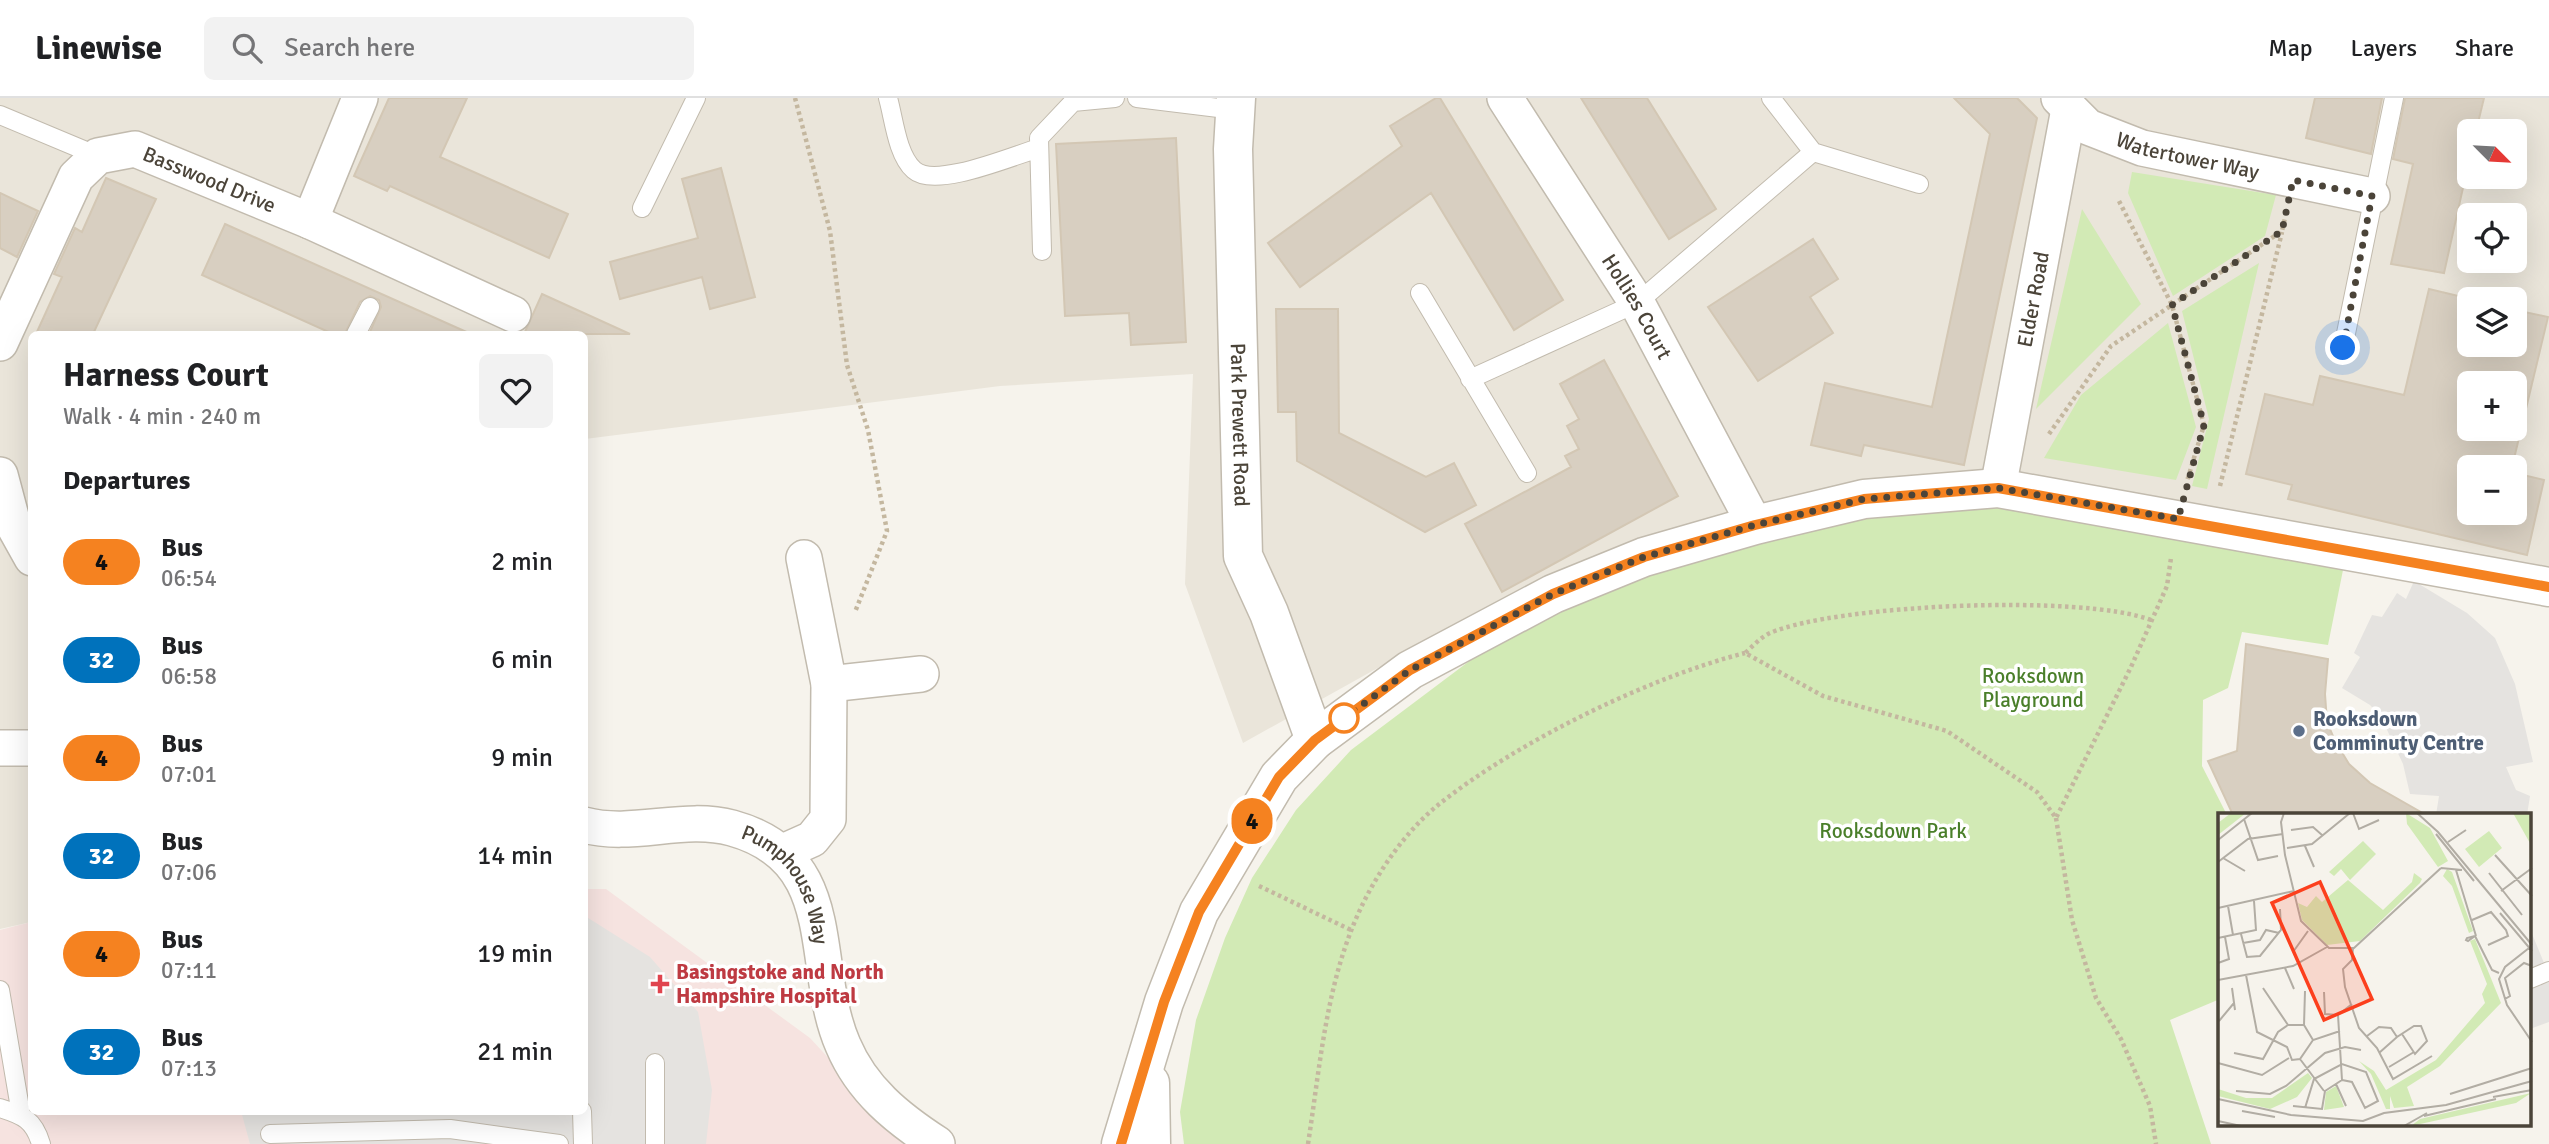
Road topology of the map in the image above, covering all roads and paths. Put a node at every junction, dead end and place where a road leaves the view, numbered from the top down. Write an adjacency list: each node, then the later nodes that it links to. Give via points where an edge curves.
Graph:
1 (360, 98): 22 (street)
2 (696, 98): 21 (lane)
3 (795, 98): 44 (path, via 830,231 847,365 868,430 887,531)
4 (888, 98): 14 (lane, via 904,155 912,169 924,176 941,177)
5 (1115, 98): 10 (lane)
6 (1137, 98): 11 (lane)
7 (1505, 98): 26 (street, Hollies Court)
8 (1771, 98): 15 (lane)
9 (2393, 98): 19 (lane)
10 (1096, 99): 14 (lane, via 1073,102 1039,138)
11 (1235, 104): 49 (street, Park Prewett Road, via 1243,556)
12 (2064, 104): 17 (street, Watertower Way, via 2088,127 2142,148); 37 (street, Elder Road)
13 (0, 115): 16 (lane)
14 (1039, 148): 24 (lane)
15 (1813, 152): 18 (lane); 26 (lane)
16 (98, 156): 22 (street, Basswood Drive, via 135,149); 31 (street, via 76,177)
17 (2293, 180): 19 (street, Watertower Way); 23 (path)
18 (1919, 184)
19 (2372, 196): 32 (lane)
20 (2119, 201): 27 (path)
21 (642, 208)
22 (310, 221): 29 (street, Basswood Drive)
23 (2282, 231): 27 (path); 38 (path)
24 (1042, 251)
25 (1420, 293): 33 (lane)
26 (1637, 303): 33 (lane); 40 (street, Hollies Court)
27 (2172, 305): 34 (path, via 2111,346); 39 (path, via 2204,425)
28 (369, 307): 30 (lane)
29 (511, 324)
30 (357, 331)
31 (0, 343)
32 (2343, 348)
33 (1470, 379): 35 (lane)
34 (2043, 442)
35 (1527, 473)
36 (0, 475): 41 (street, via 13,524)
37 (1998, 488): 39 (street); 40 (street, via 1864,499)
38 (2218, 494)
39 (2178, 519): 43 (street); 45 (path, via 2166,586)
40 (1755, 525): 49 (street, via 1644,557 1553,594 1410,670)
41 (28, 551)
42 (804, 558): 48 (street)
43 (2549, 587)
44 (854, 613)
45 (2151, 620): 46 (path, via 2085,607 1994,606 1857,614 1769,634); 52 (path, via 2109,717)
46 (1745, 653): 52 (path, via 1823,696 1947,731 2038,792); 56 (path, via 1666,678 1574,722 1508,758 1437,806 1395,852)
47 (921, 674): 48 (street)
48 (829, 684): 54 (street, via 828,819 812,839)
49 (1315, 740): 55 (street, via 1279,777)
50 (0, 748): 51 (street)
51 (28, 748)
52 (2056, 818): 74 (path, via 2072,920 2096,998 2121,1039 2150,1106)
53 (588, 826): 54 (street, Pumphouse Way, via 607,831 690,822 733,829)
54 (783, 852): 70 (street, Pumphouse Way, via 819,917 835,1022 855,1068 888,1109)
55 (1224, 869): 56 (path); 60 (street, via 1199,912)
56 (1351, 930): 73 (path, via 1333,990)
57 (2549, 971): 58 (lane)
58 (2532, 978)
59 (0, 990): 63 (lane)
60 (1164, 1002): 71 (street); 72 (street, via 1150,1087)
61 (655, 1063): 69 (lane)
62 (0, 1108): 63 (lane)
63 (21, 1114): 66 (lane, via 34,1124)
64 (582, 1115): 68 (lane)
65 (270, 1135): 67 (lane, via 450,1129)
66 (41, 1144)
67 (559, 1144)
68 (583, 1144)
69 (654, 1144)
70 (937, 1144)
71 (1121, 1144)
72 (1151, 1144)
73 (1308, 1144)
74 (2156, 1144)

